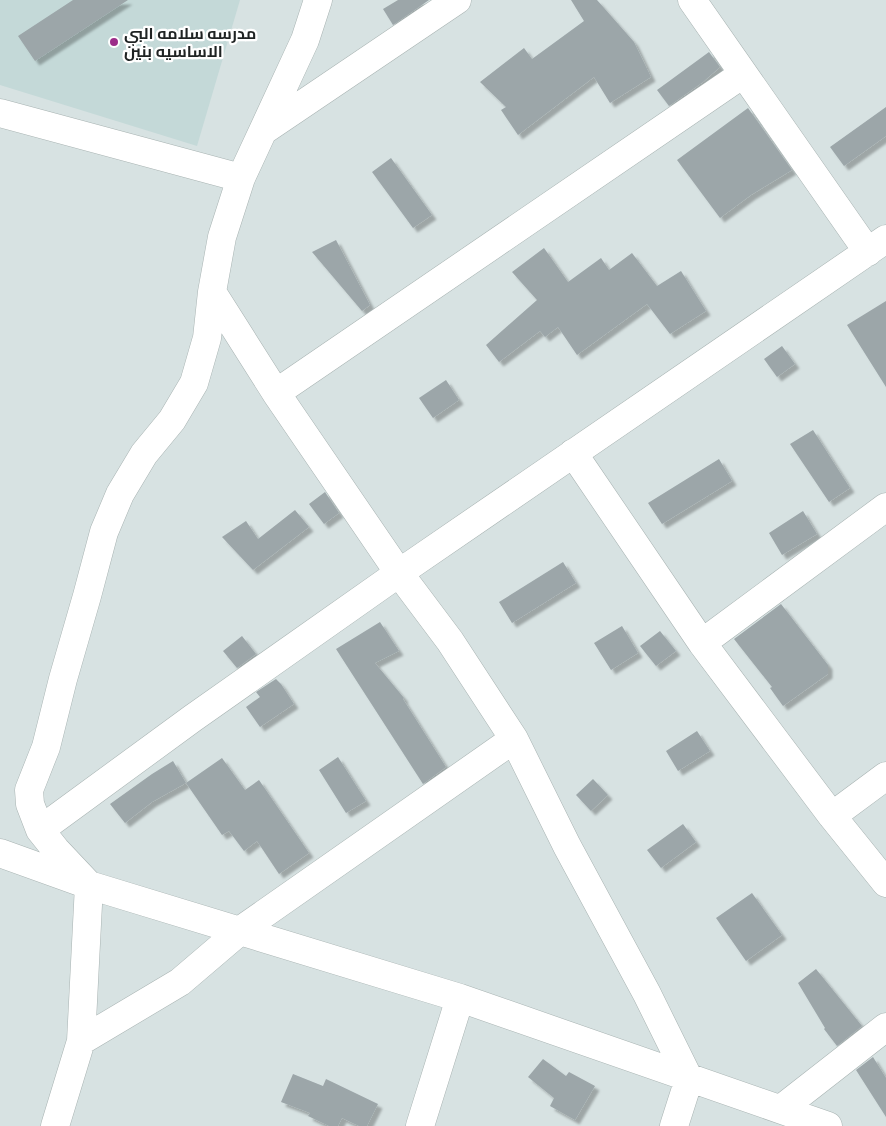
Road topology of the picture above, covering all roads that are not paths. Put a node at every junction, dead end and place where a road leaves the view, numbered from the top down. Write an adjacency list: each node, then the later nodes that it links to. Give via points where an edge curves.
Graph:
1 (318, 0): 6 (street, via 305,40)
2 (457, 0): 6 (street)
3 (692, 0): 4 (street)
4 (743, 74): 8 (street); 10 (street)
5 (0, 113): 7 (street)
6 (263, 131): 7 (street)
7 (241, 178): 9 (street, via 222,237)
8 (877, 245): 11 (street)
9 (212, 292): 10 (street); 18 (street, via 207,338 194,382 172,420 144,454 120,494 104,532 46,747 30,790 30,804)
10 (276, 393): 13 (street)
11 (573, 453): 13 (street); 14 (street)
12 (886, 507): 14 (street)
13 (399, 572): 15 (street, via 450,641); 18 (street)
14 (702, 643): 17 (street)
15 (514, 739): 22 (street); 26 (street, via 566,846 647,994)
16 (886, 776): 17 (street)
17 (832, 816): 20 (street)
18 (40, 830): 21 (street)
19 (0, 853): 21 (street)
20 (886, 883)
21 (89, 885): 22 (street); 25 (street)
22 (241, 930): 23 (street); 25 (street, via 180,982)
23 (460, 998): 26 (street); 29 (street)
24 (886, 1027): 27 (street)
25 (81, 1041): 28 (street)
26 (689, 1079): 27 (street); 30 (street)
27 (781, 1109): 31 (street)
28 (55, 1126)
29 (420, 1126)
30 (674, 1126)
31 (828, 1126)

